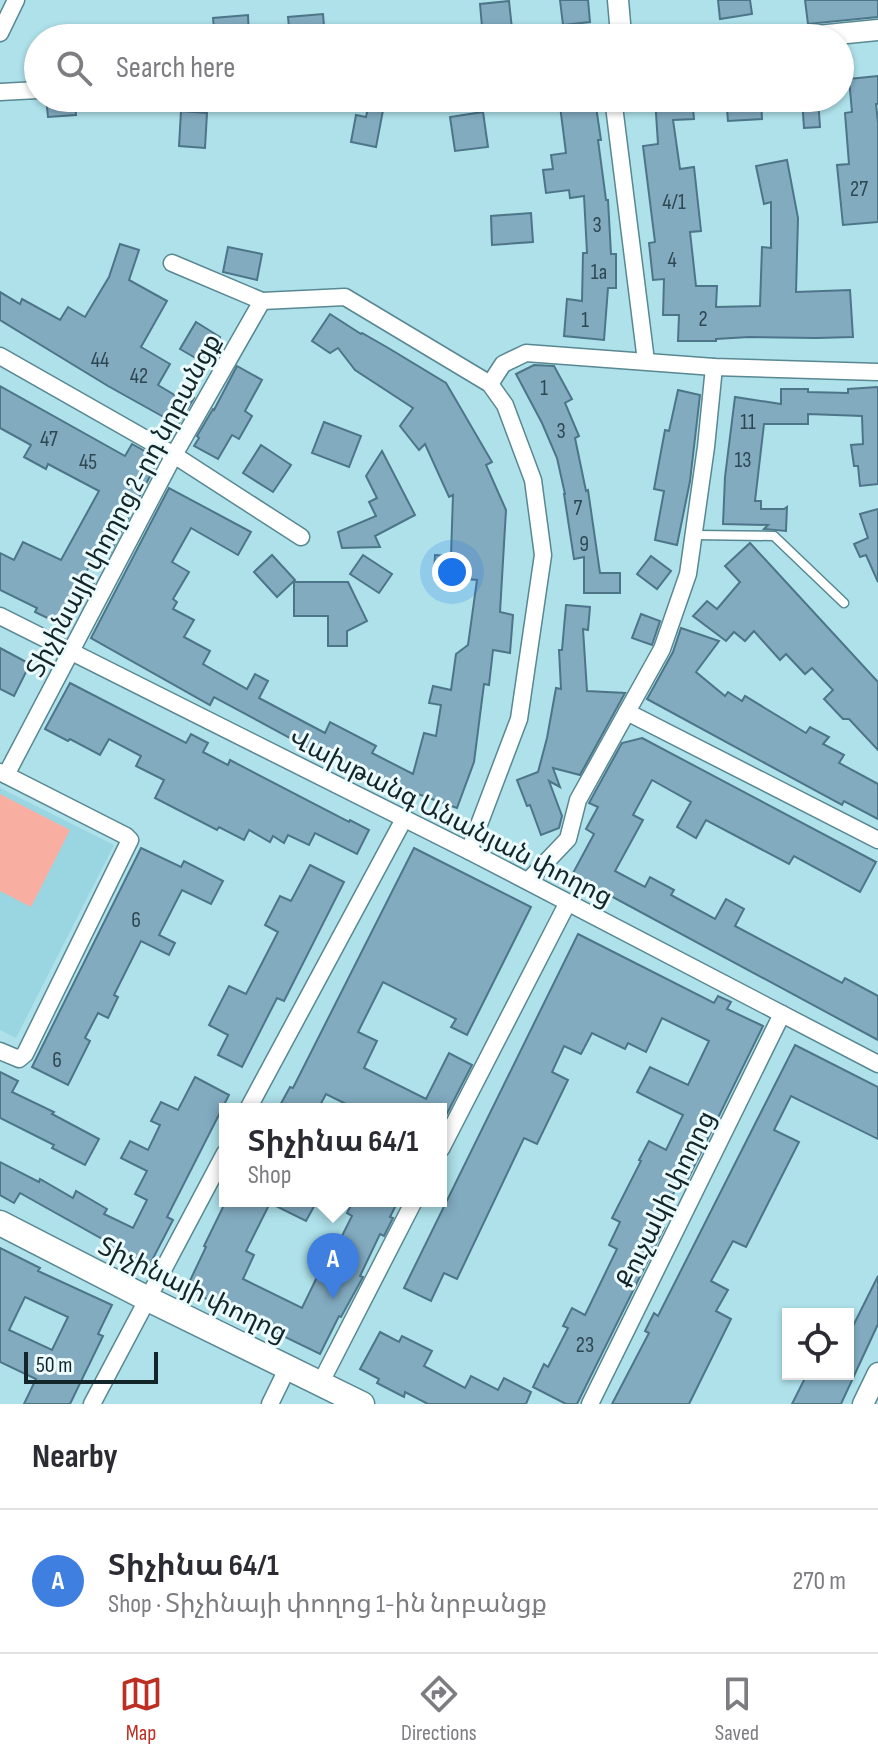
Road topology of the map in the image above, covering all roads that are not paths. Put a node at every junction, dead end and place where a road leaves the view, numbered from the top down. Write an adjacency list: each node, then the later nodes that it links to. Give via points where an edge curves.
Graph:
1 (16, 0): 6 (street)
2 (618, 0): 3 (street)
3 (619, 24)
4 (878, 30): 5 (street)
5 (854, 32)
6 (0, 33)
7 (24, 91): 8 (street)
8 (0, 92)
9 (615, 112): 13 (street)
10 (172, 263): 11 (street)
11 (262, 301): 16 (street, via 345,297); 17 (street, Տիչինայի փողոց 2-րդ նրբանցք)
12 (0, 356): 17 (street)
13 (646, 361): 14 (street); 16 (street, via 526,353 503,364)
14 (714, 367): 15 (street); 18 (street)
15 (878, 372)
16 (490, 384): 27 (street, via 505,405 533,480 543,555 519,719)
17 (174, 455): 19 (street); 22 (street, Տիչինայի փողոց 2-րդ նրբանցք)
18 (693, 535): 20 (lane, via 774,536); 23 (street, via 688,574 662,649)
19 (301, 537)
20 (844, 603)
21 (0, 616): 22 (street, Վախթանգ Անանյան փողոց)
22 (72, 651): 24 (street, Տիչինայի փողոց 2-րդ նրբանցք); 25 (street, Վախթանգ Անանյան փողոց)
23 (627, 712): 26 (street); 28 (street, via 578,800 568,839)
24 (3, 774): 31 (street, Տիչինայի փողոց 2-րդ նրբանցք, via 130,840 25,1054 19,1059)
25 (404, 819): 27 (street, Վախթանգ Անանյան փողոց); 33 (street)
26 (878, 840)
27 (469, 851): 28 (street, Վախթանգ Անանյան փողոց)
28 (528, 881): 29 (street, Վախթանգ Անանյան փողոց)
29 (567, 904): 30 (street, Վախթանգ Անանյան փողոց); 34 (street)
30 (782, 1014): 32 (street, Վախթանգ Անանյան փողոց); 45 (street, Քուչակի փողոց)
31 (0, 1051)
32 (878, 1064)
33 (251, 1103)
34 (447, 1137)
35 (219, 1164): 38 (street)
36 (411, 1207): 41 (street)
37 (0, 1223): 38 (main road, Տիչինայի փողոց)
38 (146, 1298): 39 (main road, Տիչինայի փողոց); 42 (street)
39 (288, 1367): 41 (main road, Տիչինայի փողոց); 43 (street)
40 (878, 1373): 46 (street)
41 (320, 1384): 44 (main road, Տիչինայի փողոց)
42 (92, 1404)
43 (270, 1404)
44 (362, 1404)
45 (590, 1404)
46 (863, 1404)

